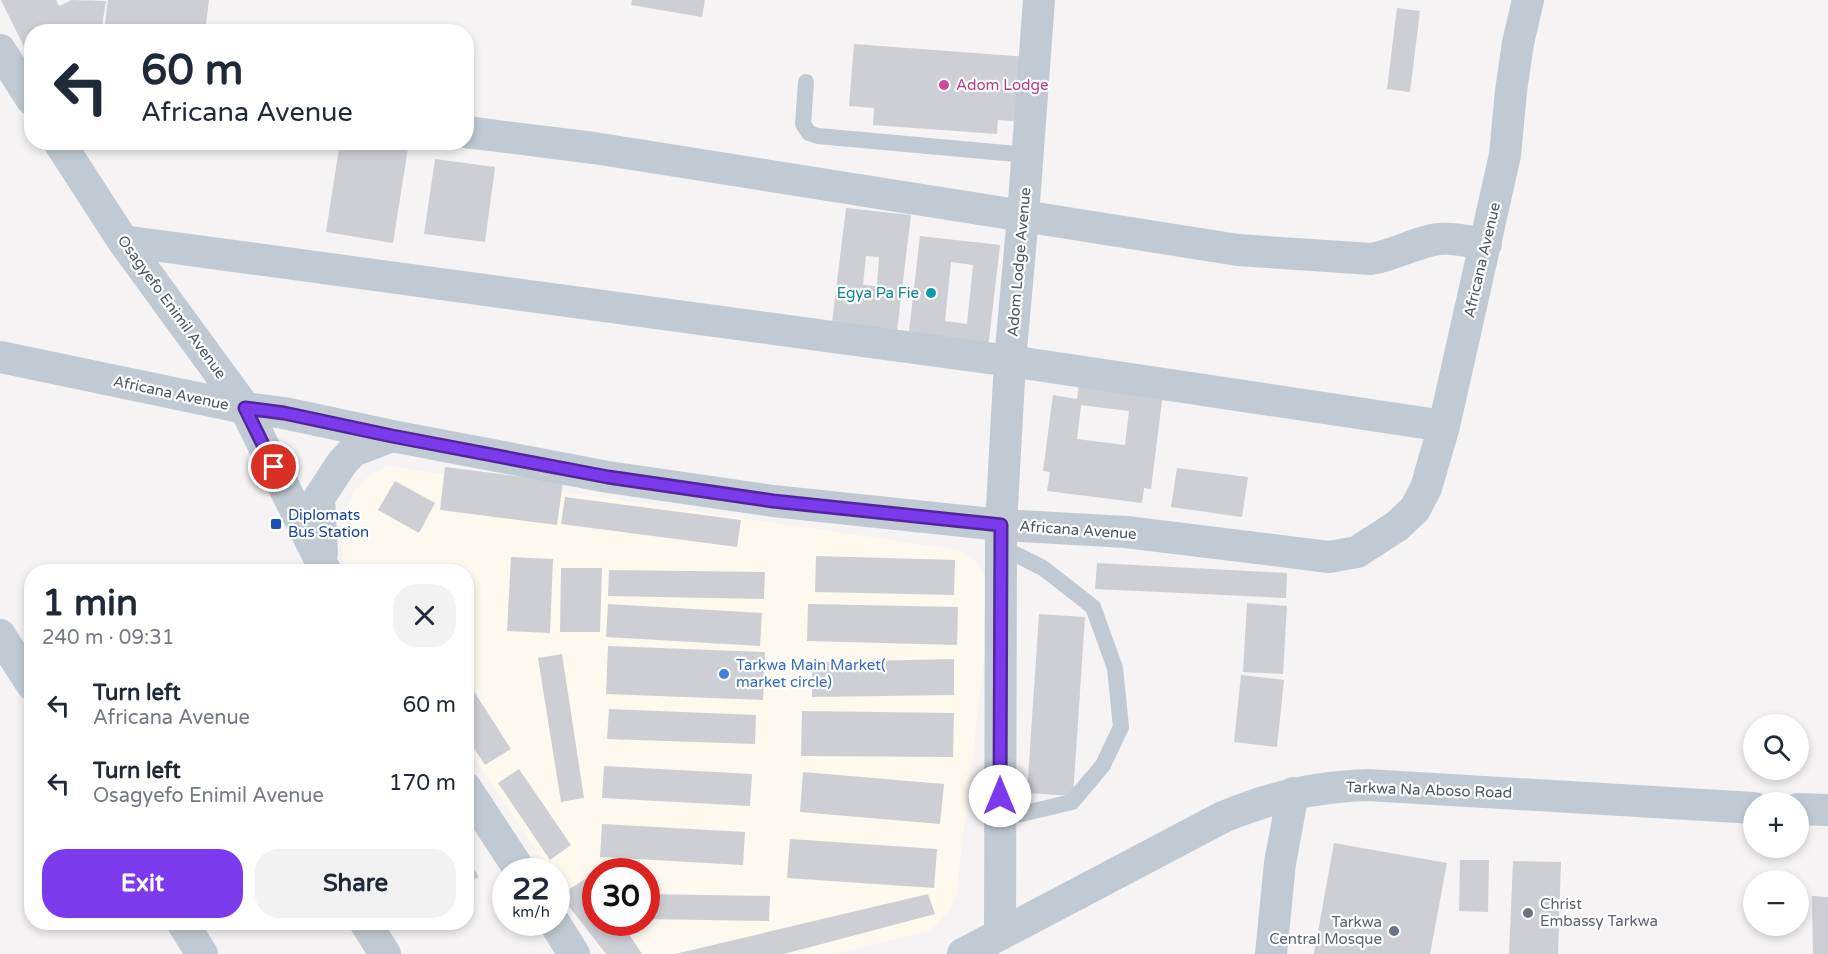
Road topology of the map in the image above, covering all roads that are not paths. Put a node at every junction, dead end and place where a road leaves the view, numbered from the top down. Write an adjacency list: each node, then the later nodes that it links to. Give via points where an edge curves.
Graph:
1 (1039, 0): 8 (street, Adom Lodge Avenue)
2 (1528, 0): 11 (street, Africana Avenue, via 1511,91 1505,155)
3 (0, 50): 4 (street)
4 (24, 82)
5 (806, 82): 8 (lane, via 803,124 809,133 818,136)
6 (474, 133): 9 (street, via 594,148)
7 (64, 150): 10 (street, Osagyefo Enimil Avenue)
8 (1028, 155): 9 (street, Adom Lodge Avenue)
9 (1023, 216): 11 (street, via 1238,250 1371,259 1441,238); 13 (street, Adom Lodge Avenue)
10 (123, 241): 13 (street); 14 (street, Osagyefo Enimil Avenue)
11 (1486, 244): 15 (street, Africana Avenue)
12 (0, 357): 14 (street, Africana Avenue)
13 (1010, 361): 15 (street); 17 (street, Adom Lodge Avenue)
14 (245, 408): 16 (street, Africana Avenue); 18 (street, Osagyefo Enimil Avenue)
15 (1444, 426): 17 (street, Africana Avenue, via 1426,488 1415,508 1397,526 1357,552 1329,557 1126,532)
16 (392, 436): 17 (street, Africana Avenue, via 608,477); 19 (street, via 353,451 319,498)
17 (1001, 536): 27 (street, Adom Lodge Avenue); 27 (lane, via 1093,607 1115,669 1121,727 1103,765 1072,802)
18 (322, 564)
19 (324, 564)
20 (0, 635): 21 (street)
21 (24, 672)
22 (1293, 793): 24 (street, Tarkwa Na Aboso Road, via 1367,785); 31 (street, Tarkwa Na Aboso Road, via 1223,817); 37 (street, via 1280,862)
23 (474, 800): 28 (street)
24 (1743, 807)
25 (1809, 809): 26 (street)
26 (1828, 810)
27 (1000, 819): 31 (street, Adom Lodge Avenue)
28 (512, 858)
29 (187, 930): 33 (street)
30 (370, 930): 34 (street)
31 (1000, 934): 36 (street, Tarkwa Na Aboso Road)
32 (563, 936): 35 (street)
33 (202, 954)
34 (385, 954)
35 (574, 954)
36 (963, 954)
37 (1271, 954)

